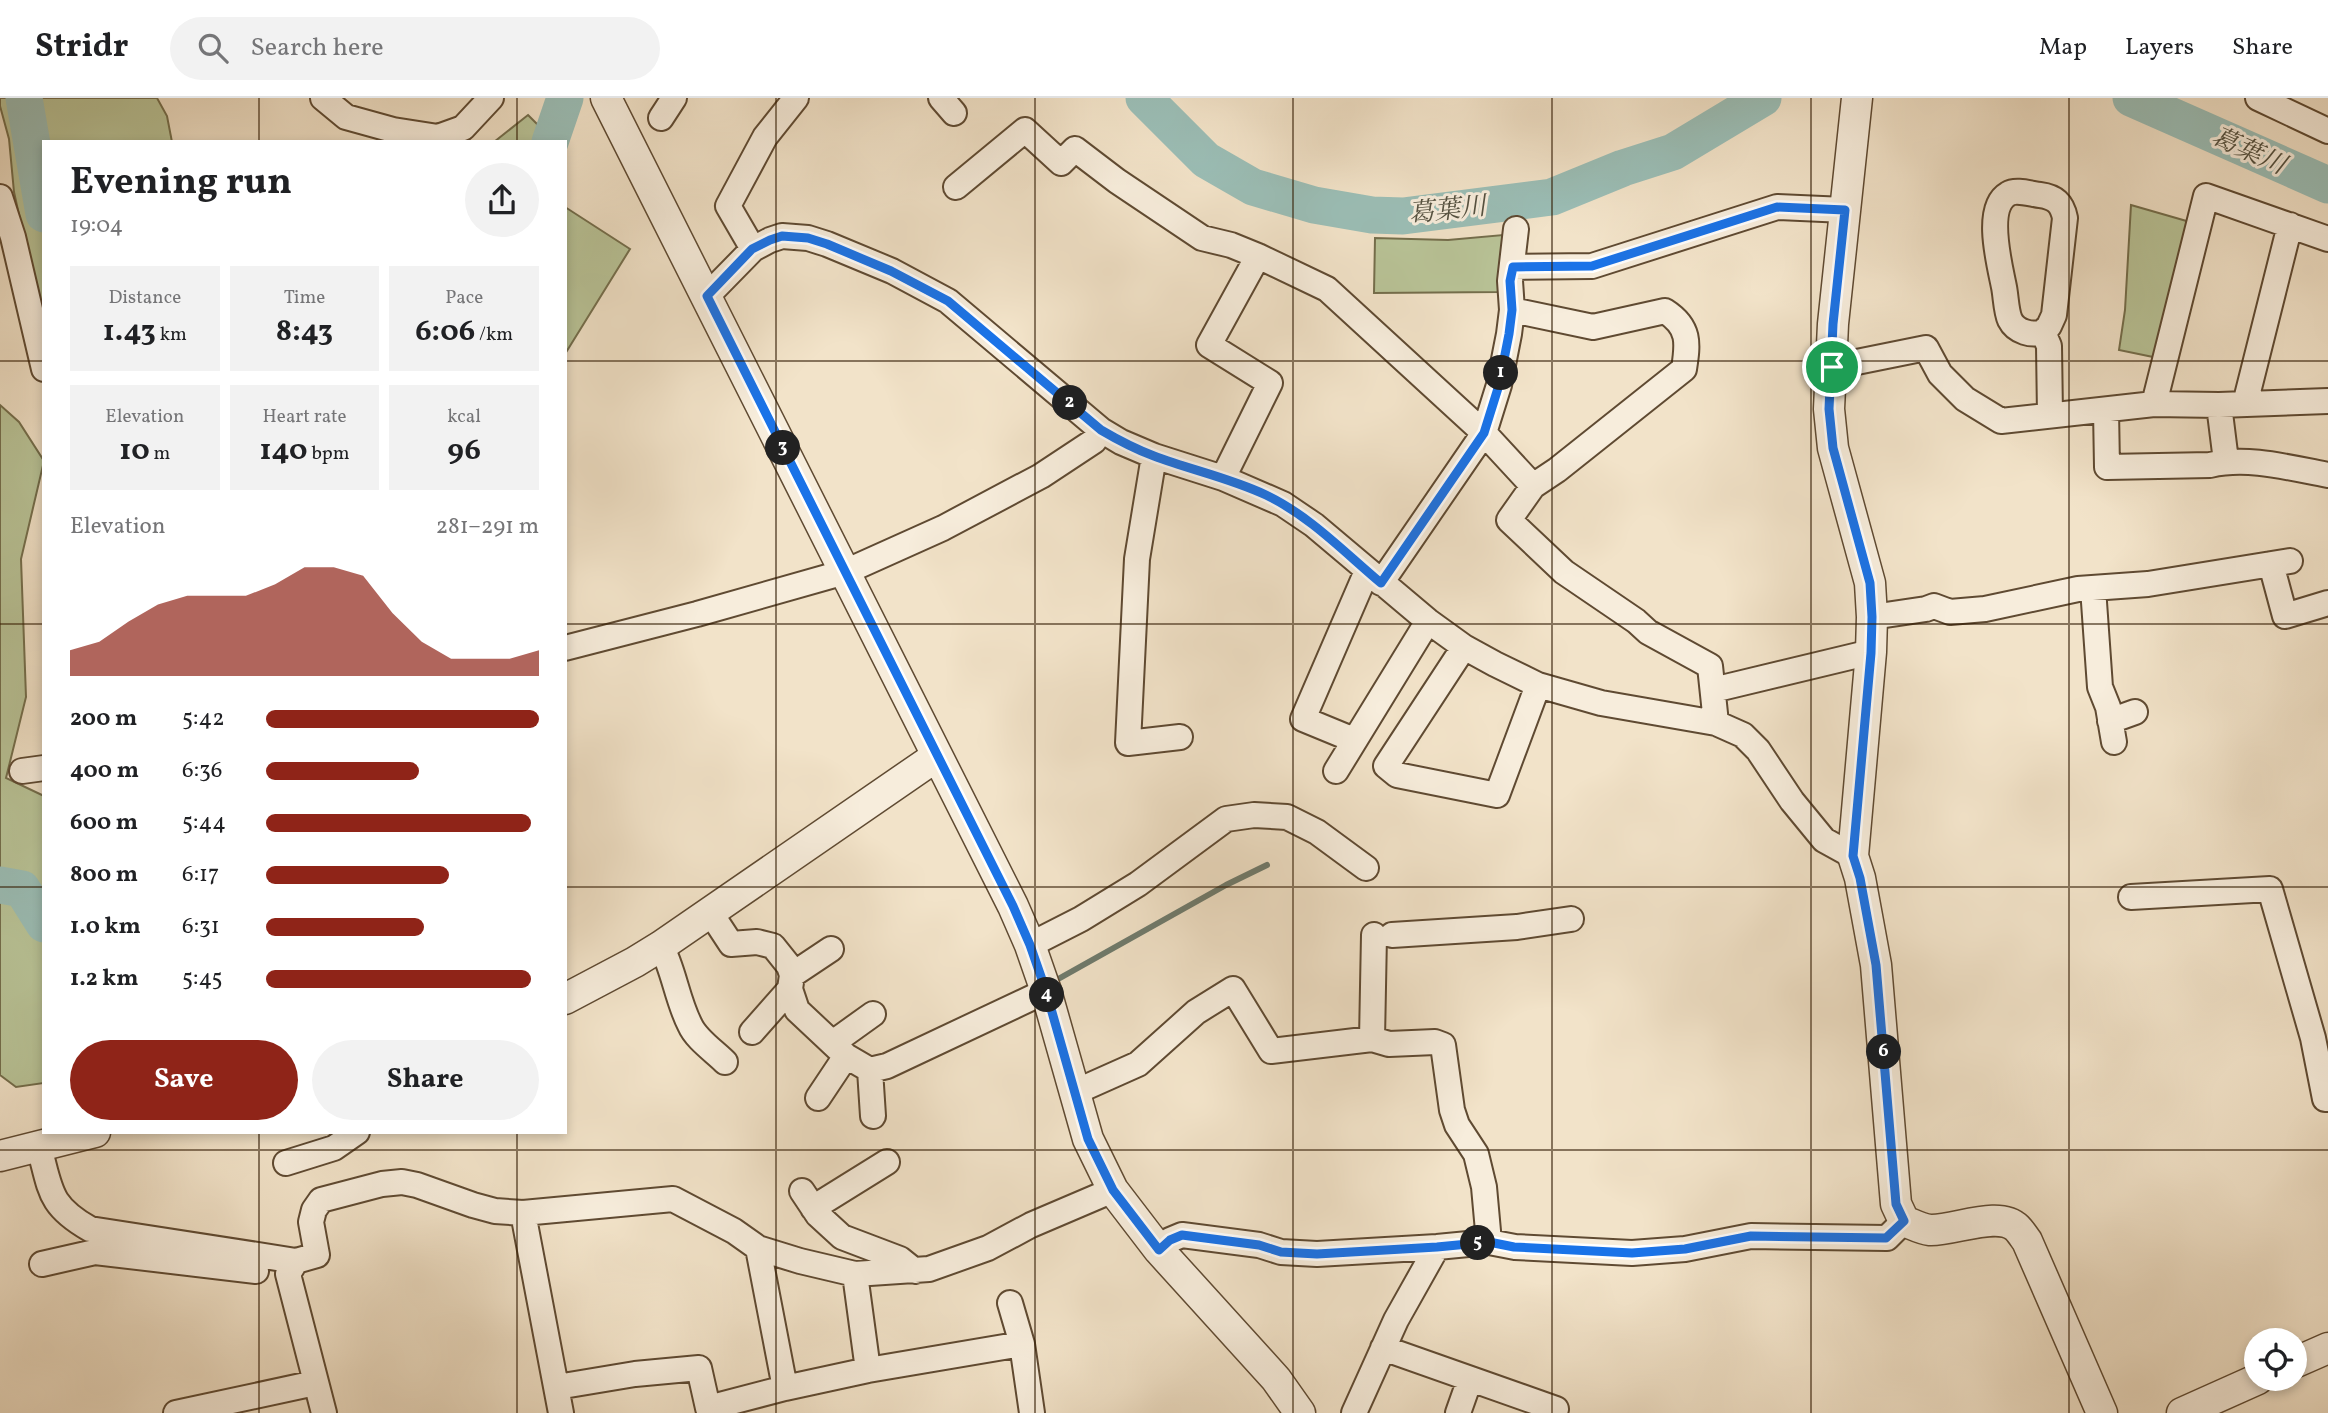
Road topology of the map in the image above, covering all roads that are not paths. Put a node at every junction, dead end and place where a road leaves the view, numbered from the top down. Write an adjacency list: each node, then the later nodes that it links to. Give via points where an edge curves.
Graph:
1 (323, 98): 2 (street, via 346,117 438,137 463,128)
2 (491, 98)
3 (606, 98): 17 (street)
4 (796, 98): 14 (street, via 765,137 728,206)
5 (2258, 98): 7 (street)
6 (1857, 101): 10 (street)
7 (2328, 131)
8 (956, 187): 15 (street, via 1025,130 1061,163 1075,149 1202,238)
9 (0, 197): 20 (street)
10 (1845, 210): 16 (street, via 1777,207 1592,266); 21 (street)
11 (2290, 225): 13 (street); 23 (street, via 2206,196); 24 (street)
12 (1517, 229): 16 (street)
13 (2328, 239)
14 (752, 249): 17 (street); 28 (street, via 782,236 808,238 926,289 970,317)
15 (1258, 256): 29 (street, via 1327,289); 33 (street, via 1209,345 1270,383)
16 (1513, 267): 18 (street)
17 (707, 296): 35 (street)
18 (1512, 310): 29 (street, via 1499,385); 34 (street, via 1593,327 1665,311 1684,330 1688,346 1684,369 1677,377)
19 (2043, 332): 19 (street, via 2054,315 2063,207 2049,196 2012,192 1999,204 1995,231 2010,319 2021,330); 27 (street, via 2049,346)
20 (42, 360)
21 (1832, 367): 27 (street, via 1926,348 1940,374 1965,399 2001,421); 39 (street, via 1829,409 1833,448 1870,583)
22 (2328, 401): 24 (street)
23 (2154, 404): 25 (street); 26 (street)
24 (2245, 404): 25 (street)
25 (2219, 405): 31 (street)
26 (2106, 410): 27 (street); 31 (street, via 2107,467)
27 (2050, 415)
28 (1101, 430): 30 (street); 35 (street, via 1094,441 1041,476 943,528)
29 (1484, 433): 34 (street); 36 (street)
30 (1154, 456): 33 (street); 48 (street, via 1137,559 1128,743)
31 (2226, 461): 32 (street)
32 (2328, 475)
33 (1223, 478): 36 (street, via 1283,503)
34 (1533, 486): 45 (street, via 1508,520 1564,572 1648,632 1710,666)
35 (845, 572): 41 (street); 50 (street)
36 (1374, 577): 40 (street); 49 (street, via 1303,719)
37 (2094, 588): 38 (street, via 2280,563 2284,616); 39 (street, via 1985,608 1950,612 1934,606); 46 (street, via 2100,687 2112,731)
38 (2328, 603)
39 (1872, 617): 43 (street)
40 (1428, 621): 42 (street); 49 (street)
41 (567, 647)
42 (1464, 647): 44 (street); 44 (street, via 1386,766 1397,775 1497,795)
43 (1871, 653): 45 (street); 52 (street)
44 (1538, 685): 47 (street, via 1601,703)
45 (1713, 690): 47 (street)
46 (2135, 712)
47 (1716, 723): 52 (street, via 1743,735 1824,840)
48 (1180, 737)
49 (1354, 740): 51 (street)
50 (937, 756): 55 (street); 57 (street)
51 (1336, 771)
52 (1853, 856): 81 (street, via 1876,965 1896,1204)
53 (1366, 868): 57 (street, via 1317,832 1287,817 1226,819 1138,884)
54 (2131, 897): 71 (street, via 2270,888)
55 (710, 912): 58 (street); 60 (street, via 731,943 773,946 783,956)
56 (1571, 919): 65 (street, via 1383,935)
57 (1030, 945): 61 (street)
58 (661, 946): 62 (street); 67 (street, via 691,1028)
59 (831, 949): 60 (street)
60 (791, 982): 64 (street); 66 (street, via 797,1010)
61 (1046, 991): 68 (street); 69 (street)
62 (567, 998)
63 (873, 1014): 66 (street)
64 (752, 1032)
65 (1372, 1039): 69 (street, via 1271,1051 1233,989 1196,1012 1138,1065); 82 (street, via 1389,1044 1443,1045 1452,1110 1479,1165)
66 (840, 1049): 68 (street); 70 (street)
67 (725, 1062)
68 (870, 1070): 72 (street)
69 (1073, 1093): 79 (street, via 1088,1139)
70 (818, 1098)
71 (2328, 1099)
72 (873, 1116)
73 (88, 1134): 75 (street)
74 (354, 1134): 77 (street, via 334,1148)
75 (39, 1147): 76 (street); 87 (street, via 59,1207 90,1228)
76 (0, 1156)
77 (286, 1163)
78 (878, 1175): 88 (street, via 807,1199 842,1237 900,1259)
79 (1113, 1190): 85 (street); 88 (street, via 988,1248)
80 (523, 1213): 84 (street, via 673,1199); 87 (street, via 495,1211 417,1185 382,1184 321,1200 311,1222 317,1255); 99 (street)
81 (1904, 1221): 82 (street, via 1886,1238 1751,1236 1685,1249 1632,1253); 109 (street, via 1927,1230 1998,1220 2017,1228 2027,1241)
82 (1489, 1242): 83 (street)
83 (1437, 1247): 85 (street, via 1317,1254 1182,1235); 93 (street)
84 (758, 1248): 89 (street); 100 (street)
85 (1159, 1250): 106 (street, via 1276,1379)
86 (42, 1264): 87 (street, via 95,1252)
87 (292, 1268): 97 (street)
88 (915, 1271): 89 (street)
89 (855, 1274): 95 (street)
90 (1010, 1303): 91 (street)
91 (1022, 1344): 95 (street); 105 (street)
92 (2328, 1348): 94 (street)
93 (1383, 1349): 96 (street); 107 (street)
94 (2307, 1357)
95 (868, 1370): 100 (street)
96 (1470, 1378): 101 (street); 108 (street)
97 (315, 1382): 102 (street); 103 (street)
98 (2244, 1385): 110 (street)
99 (557, 1387): 100 (street, via 699,1368 708,1408); 104 (street)
100 (785, 1388)
101 (1559, 1403)
102 (176, 1413)
103 (324, 1413)
104 (561, 1413)
105 (1032, 1413)
106 (1300, 1413)
107 (1354, 1413)
108 (1458, 1413)
109 (2102, 1413)
110 (2182, 1413)

